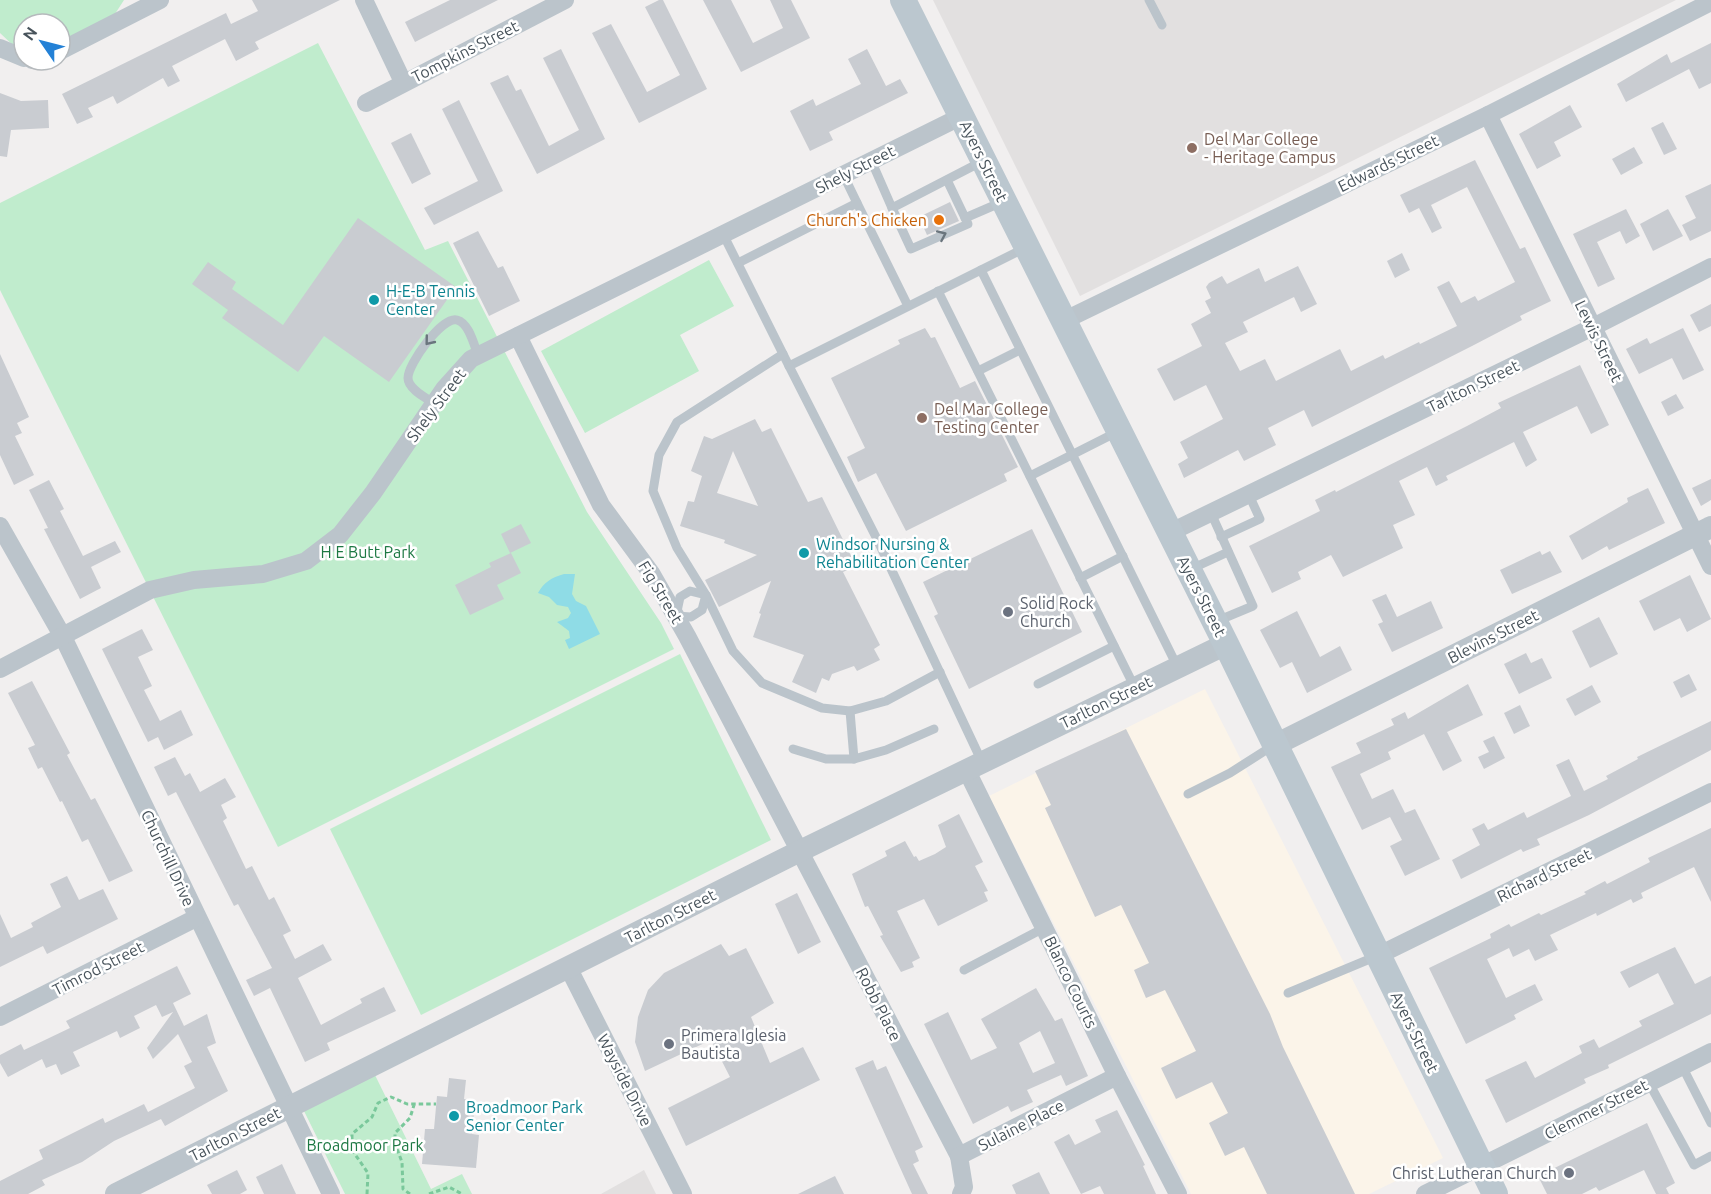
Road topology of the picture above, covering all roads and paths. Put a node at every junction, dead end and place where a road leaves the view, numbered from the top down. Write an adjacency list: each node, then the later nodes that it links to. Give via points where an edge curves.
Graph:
1 (160, 0): 8 (street)
2 (364, 0): 9 (street)
3 (565, 0): 9 (street, Tompkins Street)
4 (903, 0): 12 (main road, Ayers Street)
5 (1149, 0): 7 (lane)
6 (1711, 2): 11 (street, Edwards Street)
7 (1162, 25)
8 (72, 45)
9 (403, 82): 10 (street, Tompkins Street)
10 (366, 103)
11 (1488, 115): 28 (street, Edwards Street); 29 (street, Lewis Street)
12 (962, 116): 13 (street, Shely Street); 14 (main road, Ayers Street)
13 (871, 160): 15 (street, Shely Street); 19 (lane)
14 (983, 161): 16 (lane); 17 (main road, Ayers Street)
15 (843, 174): 18 (lane); 21 (street, Shely Street)
16 (947, 180): 19 (lane); 20 (lane)
17 (1004, 201): 20 (lane); 22 (main road, Ayers Street)
18 (857, 203): 23 (lane); 27 (lane)
19 (892, 208): 20 (lane, one-way to 20, via 911,249 968,224)
20 (965, 218)
21 (723, 234): 23 (lane); 30 (street, Shely Street)
22 (1027, 246): 25 (lane); 28 (main road, Ayers Street)
23 (738, 263): 32 (lane)
24 (1711, 267): 29 (street, Tarlton Street)
25 (981, 270): 26 (lane); 31 (lane)
26 (938, 291): 27 (lane); 35 (lane)
27 (908, 306): 34 (lane)
28 (1064, 321): 37 (main road, Ayers Street)
29 (1593, 327): 40 (street, Tarlton Street); 43 (street, Lewis Street)
30 (518, 336): 33 (street, Shely Street); 52 (street, Fig Street, via 601,505 651,573)
31 (1020, 350): 35 (lane); 38 (lane)
32 (783, 354): 34 (lane); 51 (lane, via 677,422 659,454 653,491 677,548)
33 (478, 355): 36 (street, Shely Street); 36 (lane, one-way to 36, via 464,324 457,319 449,320 441,327 415,360 408,378 410,385)
34 (789, 366): 58 (lane)
35 (978, 371): 39 (lane)
36 (434, 403): 54 (street, Shely Street, via 340,535 306,561 263,574 194,580 150,590)
37 (1119, 431): 38 (lane); 44 (main road, Ayers Street)
38 (1072, 455): 39 (lane); 47 (lane)
39 (1030, 476): 50 (lane)
40 (1249, 495): 41 (street, Tarlton Street); 45 (lane, via 1260,519)
41 (1211, 513): 44 (street, Tarlton Street); 45 (lane)
42 (0, 526): 54 (street, Churchill Drive)
43 (1703, 531): 48 (street, Lewis Street); 63 (street, Blevins Street)
44 (1169, 533): 49 (main road, Ayers Street)
45 (1221, 537): 46 (lane)
46 (1228, 552): 49 (lane); 53 (lane, via 1253,606)
47 (1123, 556): 50 (lane); 56 (lane)
48 (1711, 566)
49 (1188, 570): 53 (main road, Ayers Street)
50 (1080, 578): 55 (lane)
51 (706, 595): 52 (lane, via 702,610 691,617); 52 (lane, via 690,591 680,597); 61 (lane, via 733,651 762,683 822,708)
52 (676, 616): 69 (street, Fig Street)
53 (1221, 633): 56 (street, Tarlton Street); 63 (main road, Ayers Street)
54 (63, 637): 57 (street, Shely Street); 70 (street, Churchill Drive)
55 (1114, 646): 59 (lane); 60 (lane)
56 (1178, 668): 60 (street, Tarlton Street)
57 (0, 669)
58 (940, 672): 61 (lane, via 886,701); 66 (lane)
59 (1038, 684)
60 (1135, 688): 66 (street, Tarlton Street)
61 (850, 711): 65 (lane)
62 (934, 729): 65 (lane)
63 (1275, 745): 68 (lane); 72 (main road, Ayers Street)
64 (792, 750): 65 (lane, via 826,759)
65 (854, 759)
66 (974, 766): 69 (street, Tarlton Street); 71 (street, Blanco Courts)
67 (1711, 792): 72 (street, Richard Street)
68 (1188, 794)
69 (800, 851): 73 (street, Tarlton Street); 85 (street, Robb Place)
70 (196, 918): 76 (street, Timrod Street); 83 (street, Churchill Drive)
71 (1044, 928): 74 (lane); 79 (street, Blanco Courts)
72 (1377, 956): 75 (lane); 87 (main road, Ayers Street)
73 (568, 967): 83 (street, Tarlton Street); 94 (street, Wayside Drive)
74 (964, 970)
75 (1288, 993)
76 (0, 1017)
77 (1711, 1052): 78 (street, Clemmer Street)
78 (1682, 1066): 80 (street, Clemmer Street); 84 (lane)
79 (1117, 1076): 85 (street, Sulaine Place); 96 (street, Blanco Courts)
80 (1649, 1083): 86 (lane, via 1694,1165); 87 (street, Clemmer Street)
81 (414, 1104): 82 (path); 90 (path, via 391,1097 378,1103 372,1117 352,1134 352,1150 368,1173); 91 (path, via 410,1118 395,1133 403,1189)
82 (436, 1104)
83 (288, 1108): 88 (street, Tarlton Street); 89 (street, Churchill Drive)
84 (1711, 1123)
85 (959, 1156): 95 (street, Sulaine Place, via 964,1187)
86 (1711, 1156)
87 (1481, 1167): 97 (street, Clemmer Street); 98 (main road, Ayers Street)
88 (116, 1194)
89 (331, 1194)
90 (367, 1194)
91 (410, 1194)
92 (429, 1194): 93 (path, via 448,1187)
93 (462, 1194)
94 (683, 1194)
95 (961, 1194)
96 (1179, 1194)
97 (1425, 1194)
98 (1495, 1194)

